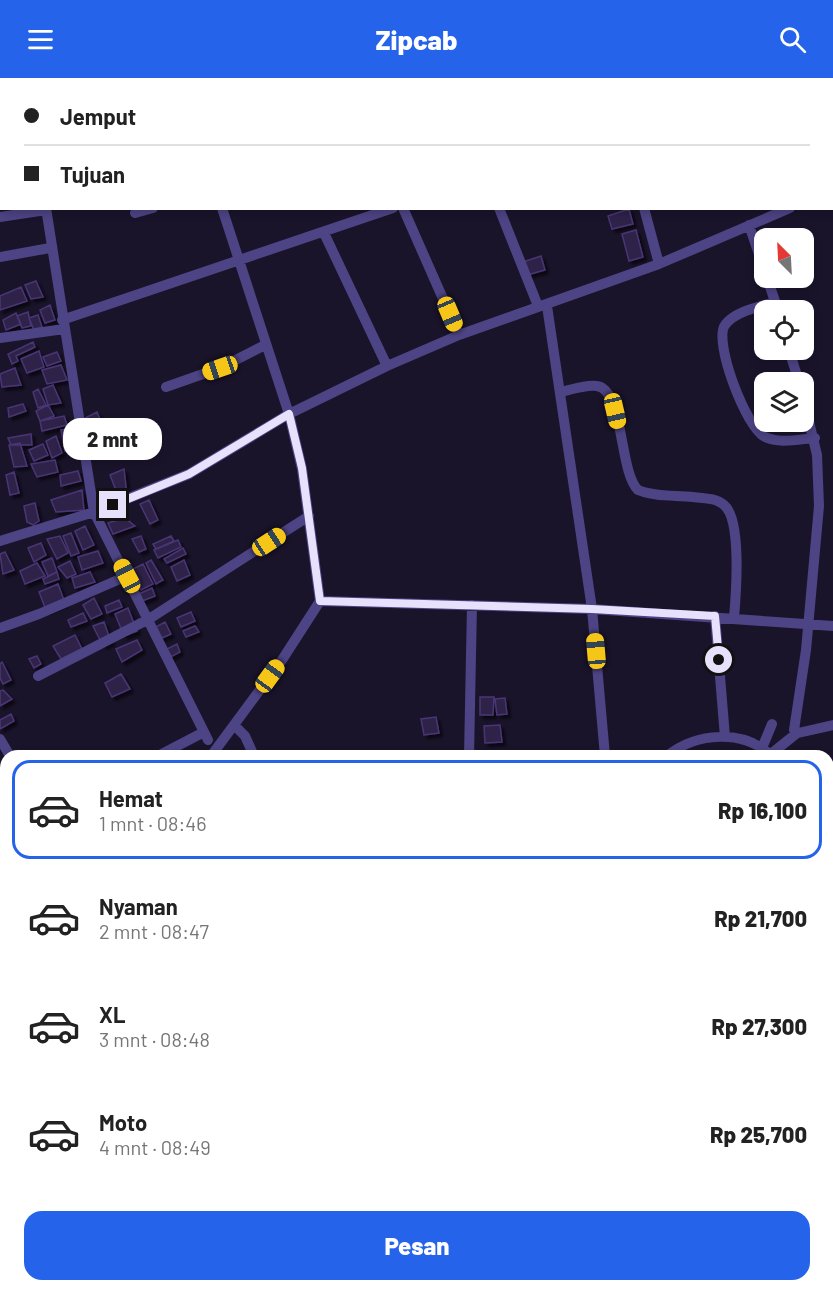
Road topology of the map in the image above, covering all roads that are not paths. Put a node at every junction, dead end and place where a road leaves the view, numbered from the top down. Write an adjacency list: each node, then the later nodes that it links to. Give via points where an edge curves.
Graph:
1 (40, 210): 12 (street)
2 (46, 210): 16 (street)
3 (146, 210): 10 (street)
4 (223, 210): 18 (street)
5 (383, 210): 11 (street)
6 (404, 210): 23 (street)
7 (500, 210): 20 (street)
8 (644, 210): 19 (street)
9 (785, 210): 13 (street)
10 (135, 213)
11 (362, 214): 14 (street)
12 (0, 217)
13 (749, 225): 15 (street); 19 (street)
14 (324, 232): 18 (street); 26 (street)
15 (754, 240)
16 (50, 248): 17 (street); 22 (street)
17 (0, 257)
18 (238, 261): 22 (street); 25 (street)
19 (658, 264): 20 (street)
20 (542, 306): 23 (street); 28 (street)
21 (754, 313): 31 (street, via 729,321 722,332 722,347 744,411 758,433 766,438)
22 (63, 325): 24 (street); 32 (street)
23 (459, 335): 26 (street)
24 (0, 338)
25 (265, 345): 27 (street, via 220,368); 29 (street)
26 (387, 366): 29 (street)
27 (166, 387)
28 (560, 392): 38 (street); 40 (street, via 596,386 606,391 615,411 631,482 638,490 712,500 725,506 733,527)
29 (289, 414): 32 (street, via 189,474); 33 (street)
30 (813, 432): 31 (street)
31 (815, 438): 42 (street, via 819,506)
32 (94, 512): 34 (street); 35 (street)
33 (309, 516): 36 (street); 41 (street)
34 (0, 541)
35 (127, 576): 41 (street); 44 (street)
36 (320, 601): 37 (street); 47 (street)
37 (472, 605): 38 (street); 54 (street)
38 (592, 609): 39 (street); 55 (street)
39 (715, 616): 40 (street); 50 (street)
40 (735, 618): 42 (street)
41 (149, 619): 45 (street); 51 (street, via 206,736)
42 (808, 624): 43 (street); 49 (street, via 794,726)
43 (833, 626)
44 (0, 628)
45 (38, 676)
46 (772, 724): 58 (street)
47 (234, 725): 52 (street); 53 (street)
48 (833, 725): 49 (street)
49 (797, 733): 59 (street)
50 (725, 737): 56 (street, via 692,741); 57 (street)
51 (172, 750)
52 (215, 750)
53 (251, 750)
54 (470, 750)
55 (604, 750)
56 (677, 750)
57 (761, 750)
58 (769, 750)
59 (773, 750)

